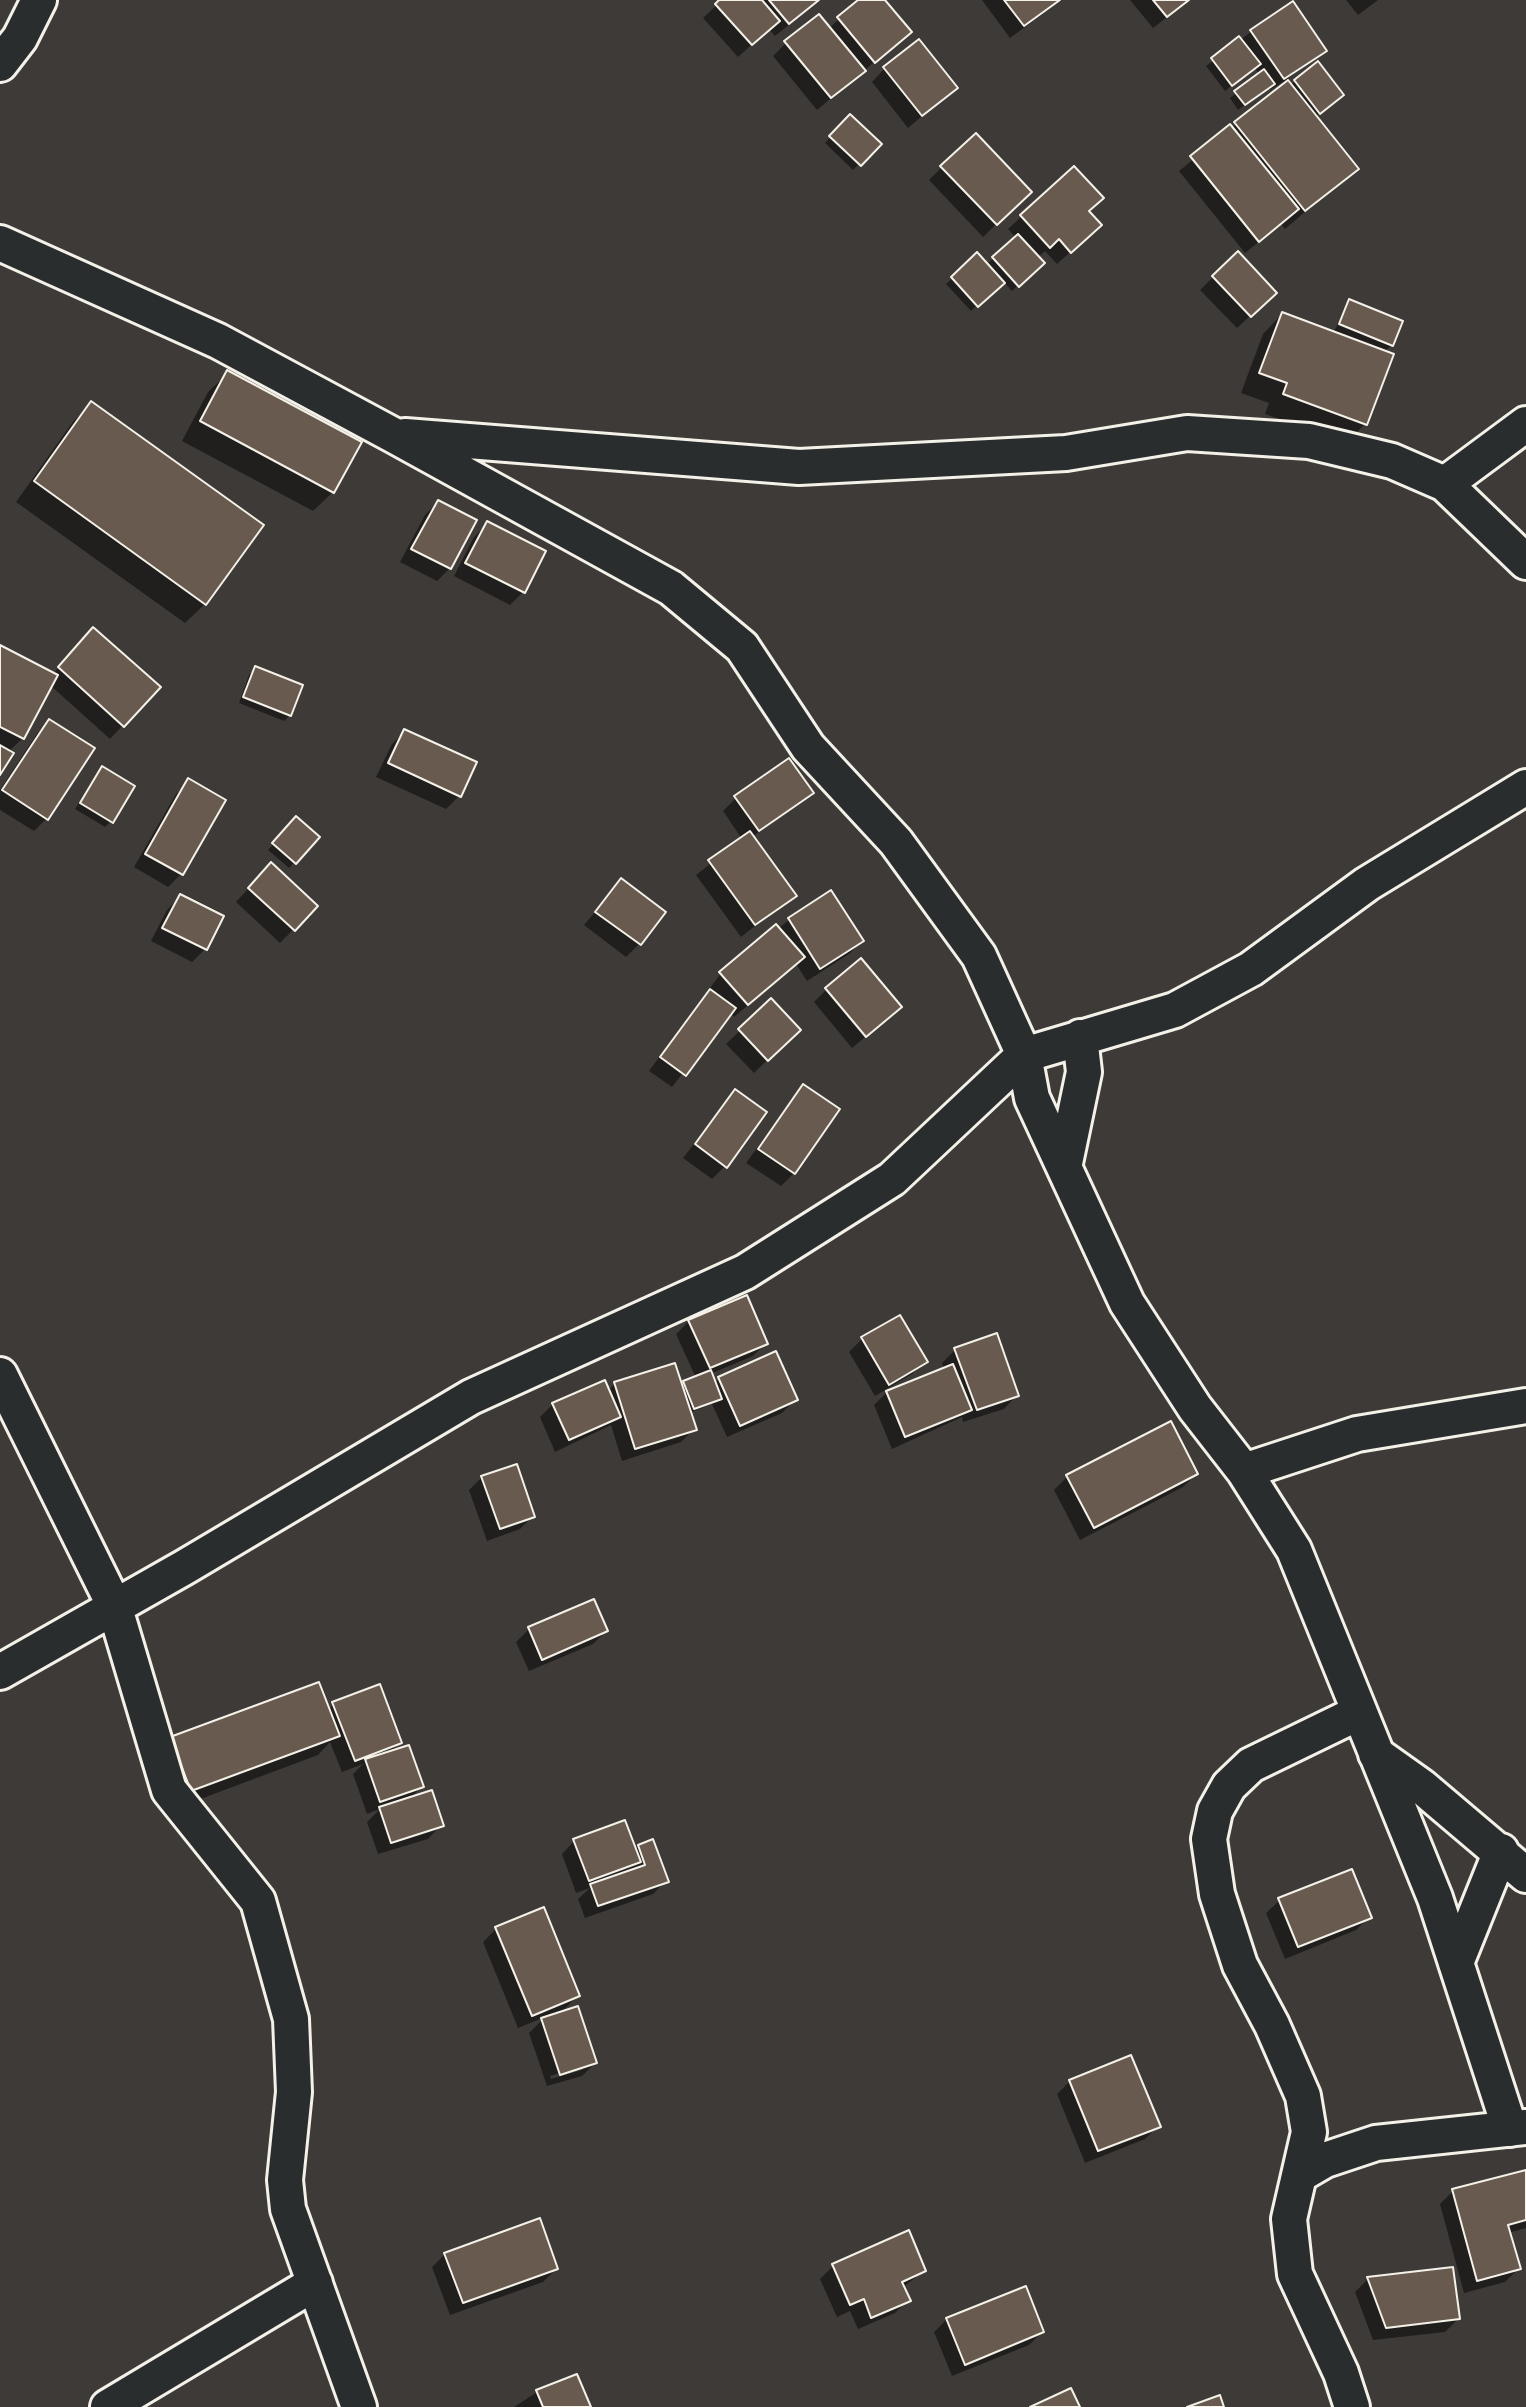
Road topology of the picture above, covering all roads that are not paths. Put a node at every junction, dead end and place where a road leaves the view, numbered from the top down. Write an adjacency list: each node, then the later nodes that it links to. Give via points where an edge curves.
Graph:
1 (39, 0): 2 (street)
2 (0, 64)
3 (0, 243): 5 (street, via 218,341)
4 (1526, 424): 6 (street)
5 (393, 435): 6 (street, via 799,467 1066,453 1187,433 1309,441 1392,461); 10 (street, via 671,588 742,647 808,747 896,842 979,956)
6 (1445, 484): 7 (street)
7 (1526, 562)
8 (1526, 787): 9 (street, via 1367,884 1251,969 1175,1010)
9 (1080, 1037): 10 (street); 11 (street, via 1084,1072)
10 (1024, 1055): 11 (street, via 1032,1098); 15 (street, via 892,1179 745,1272 471,1397)
11 (1065, 1163): 14 (street, via 1127,1303 1195,1408)
12 (0, 1375): 15 (street)
13 (1526, 1406): 14 (street, via 1357,1434)
14 (1244, 1471): 17 (street, via 1294,1550)
15 (114, 1605): 16 (street); 24 (street, via 169,1790 258,1901 291,2019 294,2092 285,2180 288,2209)
16 (0, 1672)
17 (1358, 1713): 18 (street); 23 (street, via 1251,1765 1229,1786 1215,1811 1209,1839 1217,1894 1240,1965 1303,2096 1309,2132)
18 (1376, 1754): 19 (street); 21 (street)
19 (1501, 1851): 20 (street); 21 (street)
20 (1526, 1875)
21 (1456, 1963): 22 (street)
22 (1518, 2128): 23 (street, via 1376,2143)
23 (1301, 2174): 27 (street, via 1289,2219 1295,2274)
24 (315, 2283): 25 (street); 26 (street)
25 (108, 2407)
26 (359, 2407)
27 (1352, 2407)

